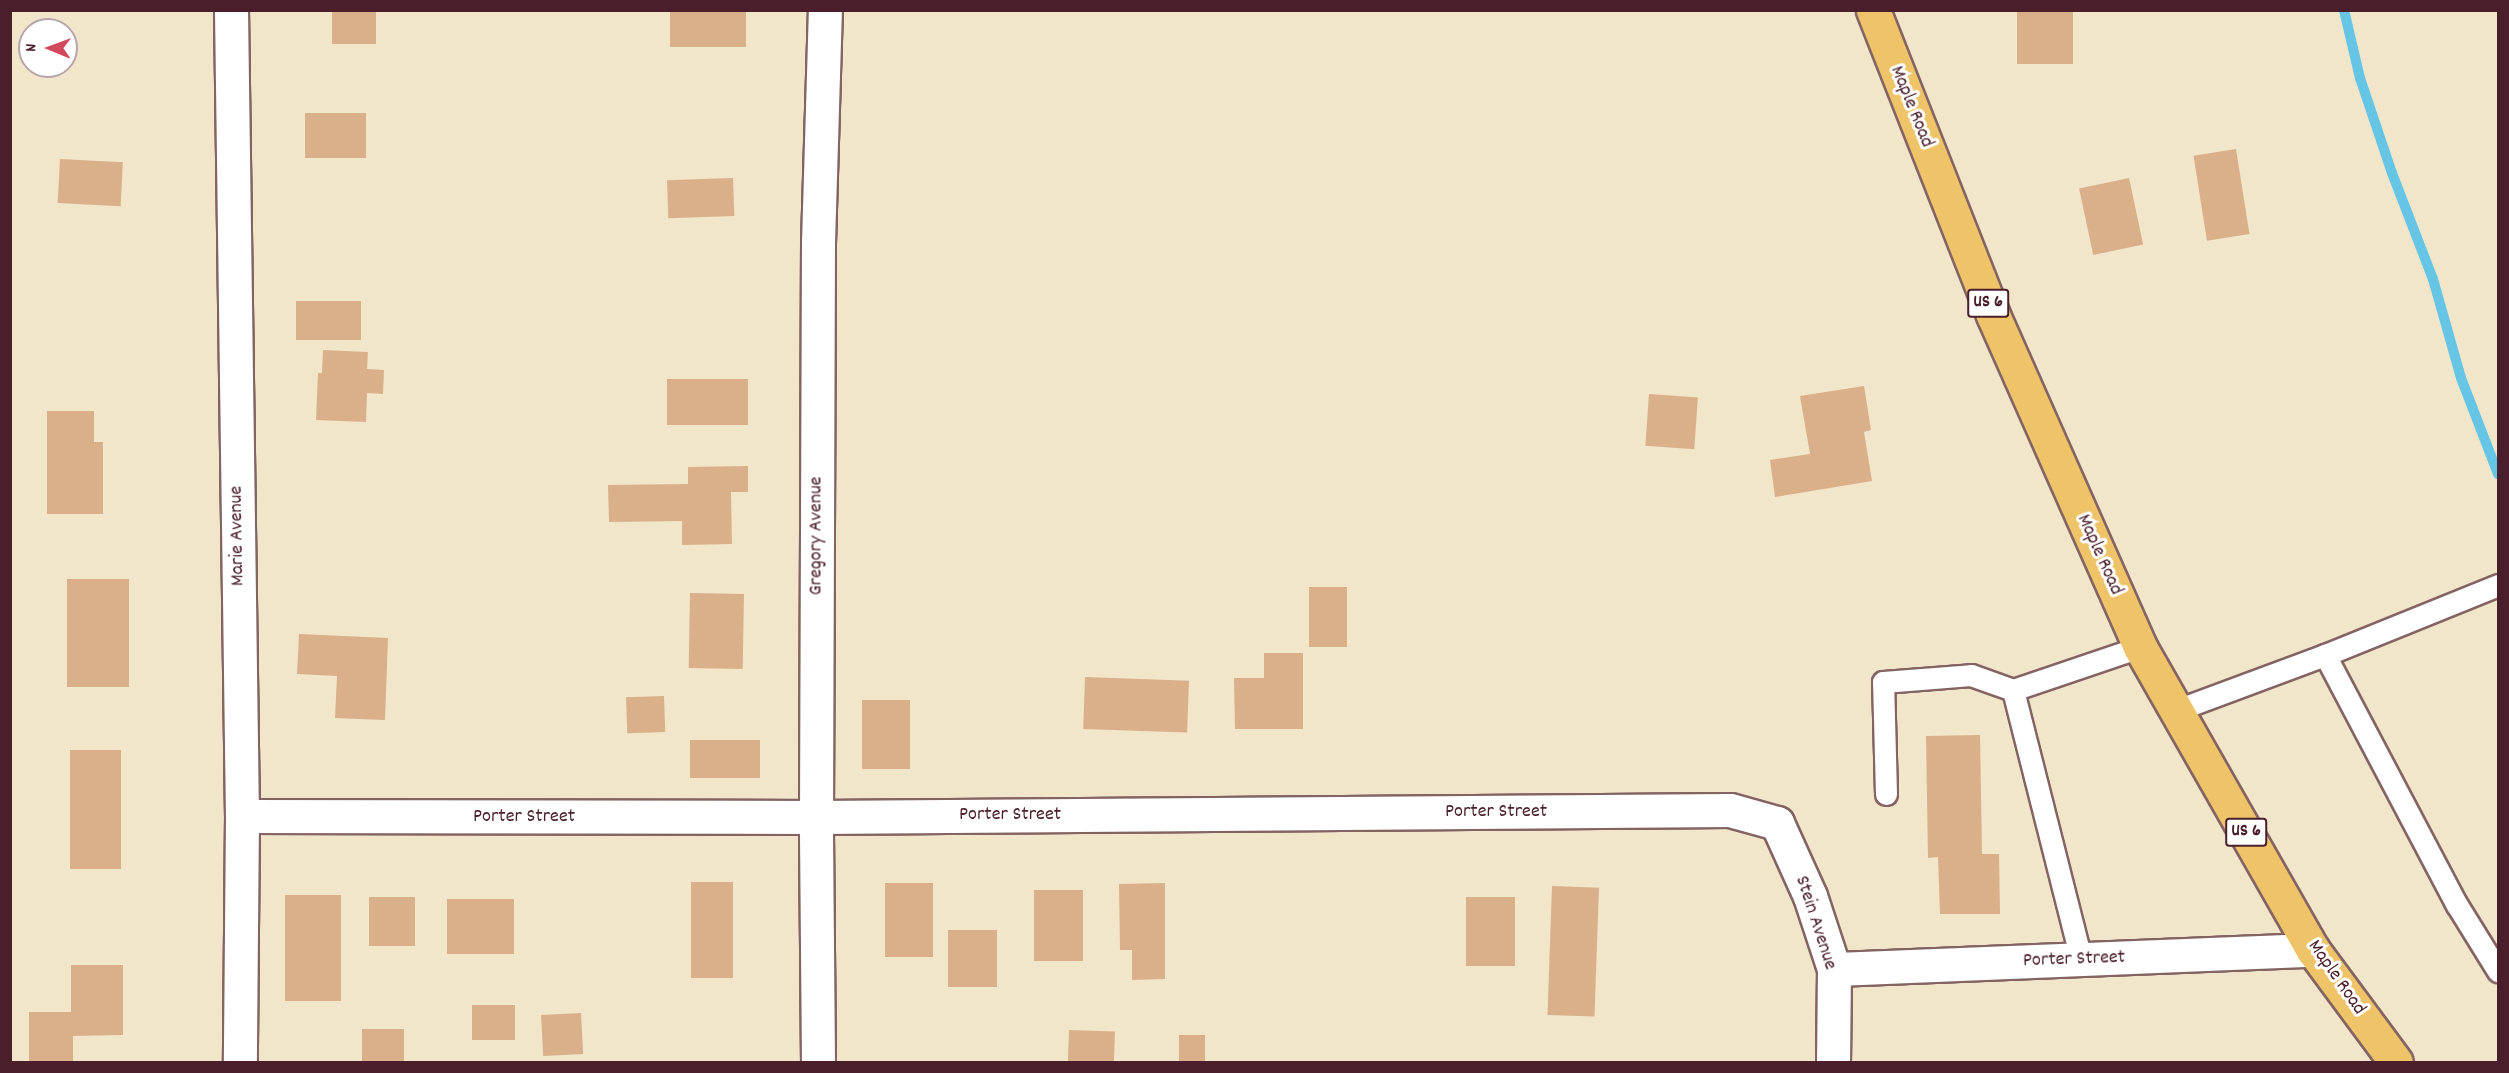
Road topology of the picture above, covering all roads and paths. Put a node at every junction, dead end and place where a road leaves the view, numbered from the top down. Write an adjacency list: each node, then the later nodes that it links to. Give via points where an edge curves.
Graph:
1 (231, 10): 10 (street, Marie Avenue)
2 (825, 10): 11 (street, Gregory Avenue, via 818,243)
3 (1873, 10): 5 (main road, Maple Road / US 6, via 1993,315)
4 (2499, 585): 6 (lane)
5 (2140, 647): 7 (lane); 8 (main road, Maple Road / US 6)
6 (2325, 655): 8 (lane); 16 (lane, via 2457,905)
7 (2013, 690): 9 (lane, via 1971,675 1883,681); 14 (lane)
8 (2177, 710): 13 (main road, Maple Road / US 6)
9 (1886, 794)
10 (242, 816): 11 (street, Porter Street); 17 (street, Marie Avenue)
11 (816, 817): 12 (street, Porter Street, via 1730,810); 18 (street, Gregory Avenue)
12 (1777, 823): 15 (street, Stein Avenue, via 1810,896)
13 (2313, 950): 14 (street, Porter Street); 20 (main road, Maple Road / US 6)
14 (2081, 959): 15 (street, Porter Street)
15 (1834, 969): 19 (street, Stein Avenue)
16 (2499, 971)
17 (240, 1062)
18 (818, 1062)
19 (1833, 1062)
20 (2396, 1062)

